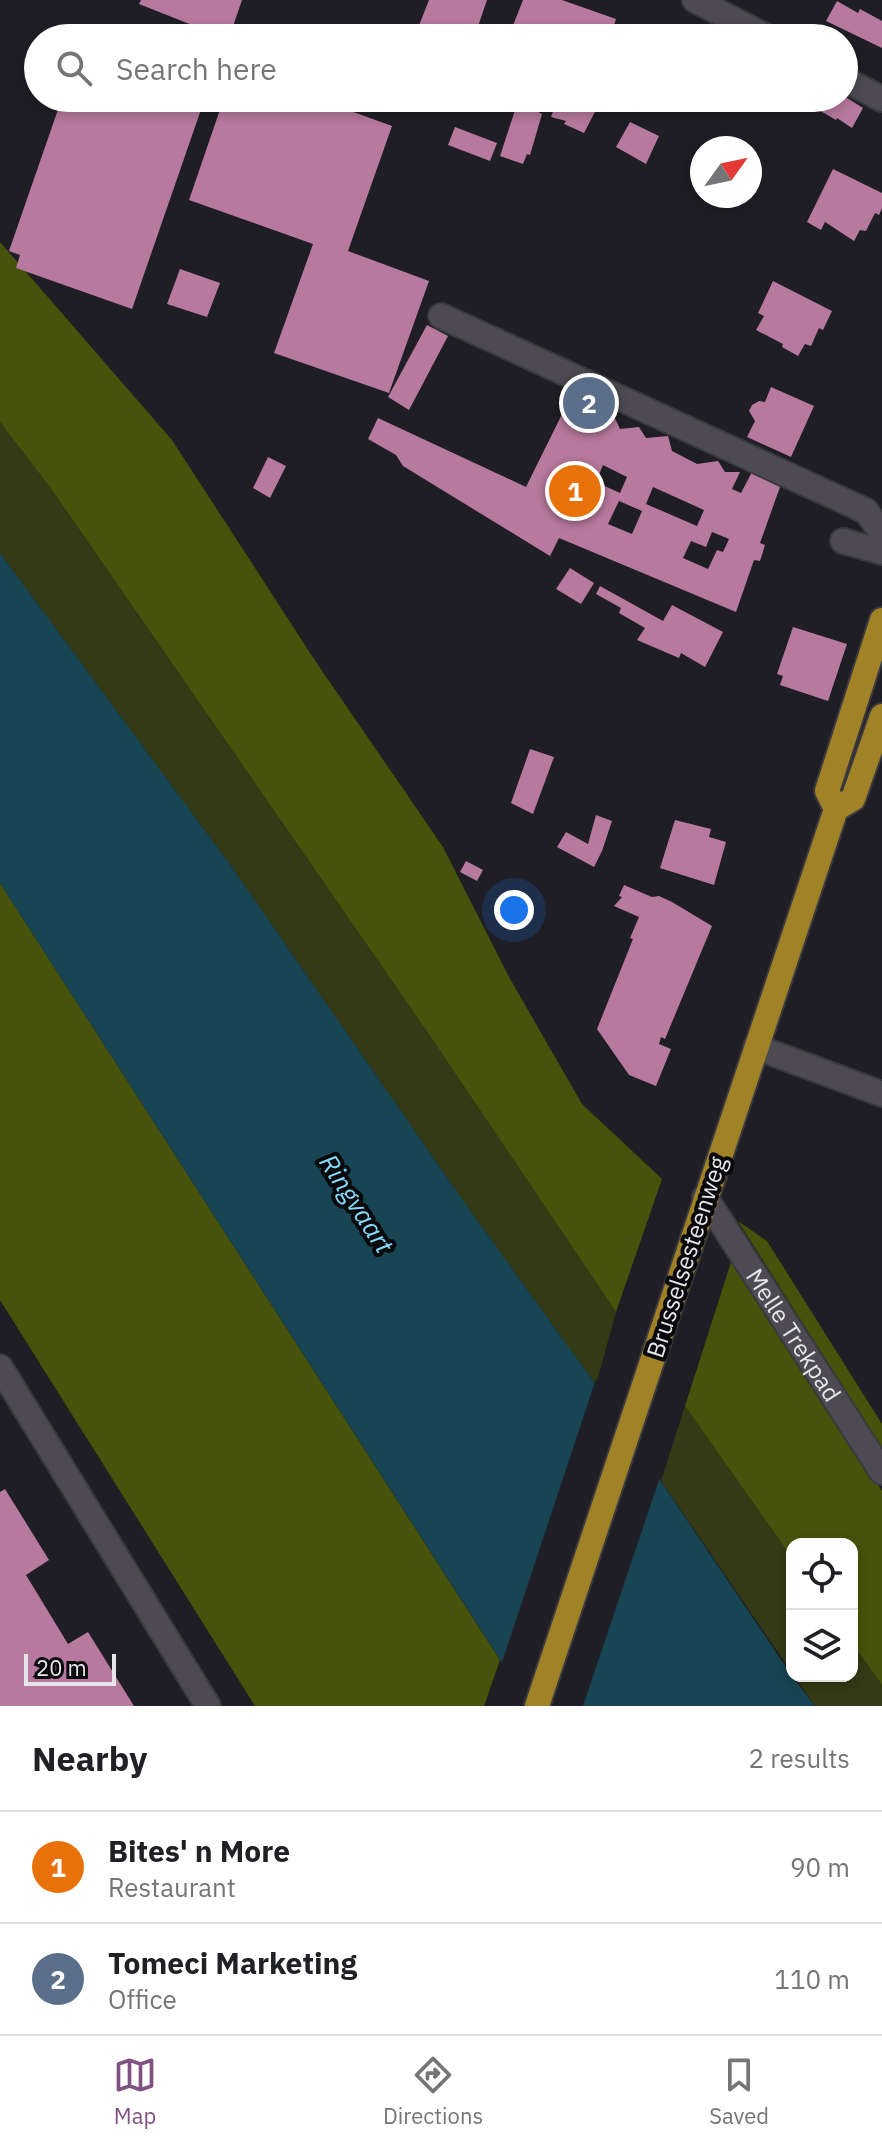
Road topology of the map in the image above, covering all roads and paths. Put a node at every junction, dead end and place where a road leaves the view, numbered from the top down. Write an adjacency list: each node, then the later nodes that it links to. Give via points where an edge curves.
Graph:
1 (695, 0): 2 (street)
2 (742, 24)
3 (858, 86): 4 (street)
4 (882, 99)
5 (441, 316): 6 (street, via 866,511)
6 (882, 533)
7 (843, 541): 8 (street)
8 (882, 552)
9 (882, 620): 11 (main road, Brusselsesteenweg, via 827,791)
10 (882, 716): 11 (main road, Brusselsesteenweg, via 853,799)
11 (836, 809): 12 (main road, Brusselsesteenweg)
12 (756, 1047): 13 (street); 14 (main road, Brusselsesteenweg)
13 (882, 1094)
14 (705, 1197): 16 (street, Melle Trekpad); 18 (main road, Brusselsesteenweg)
15 (0, 1367): 17 (street)
16 (882, 1472)
17 (208, 1706)
18 (537, 1706)

